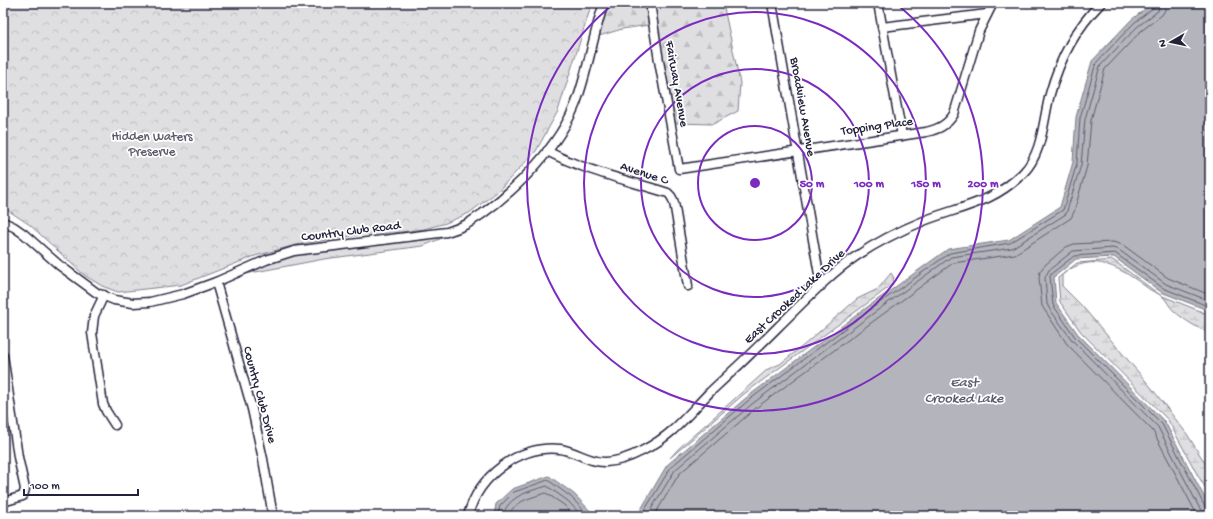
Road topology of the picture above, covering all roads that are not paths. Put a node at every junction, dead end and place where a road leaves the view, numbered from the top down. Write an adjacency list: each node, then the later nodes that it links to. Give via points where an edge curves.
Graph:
1 (604, 3): 10 (street, Country Club Road, via 576,103 565,126)
2 (650, 3): 12 (street, Fairway Avenue)
3 (772, 3): 11 (street, Broadview Avenue)
4 (878, 3): 8 (street)
5 (993, 3): 7 (street, Topping Place)
6 (1101, 3): 16 (street, East Crooked Lake Drive, via 1071,42 1058,68 1041,139 1035,156 1025,172 1009,186 982,202 899,231 853,258)
7 (987, 14): 8 (street); 9 (street, Topping Place, via 972,52 958,104 949,122 936,130)
8 (882, 27): 9 (street)
9 (902, 136): 11 (street, Topping Place)
10 (547, 151): 14 (street, Country Club Road, via 532,169 490,208 467,224 447,232 294,251); 15 (street, Avenue C, via 566,161 670,194 675,208)
11 (797, 151): 12 (street, Topping Place); 16 (street, Broadview Avenue)
12 (679, 169)
13 (3, 222): 17 (street, Country Club Road, via 24,234 59,266)
14 (216, 282): 17 (street, Country Club Road, via 183,294 142,303 114,300); 21 (street, Country Club Drive, via 252,409)
15 (688, 286)
16 (821, 286): 22 (street, East Crooked Lake Drive, via 662,439 625,458 606,462 560,449 520,455 489,478 477,493)
17 (104, 296): 19 (street, via 94,316 92,333 103,404)
18 (3, 355): 20 (street, via 25,489 23,496)
19 (115, 425)
20 (3, 502)
21 (272, 516)
22 (468, 516)

